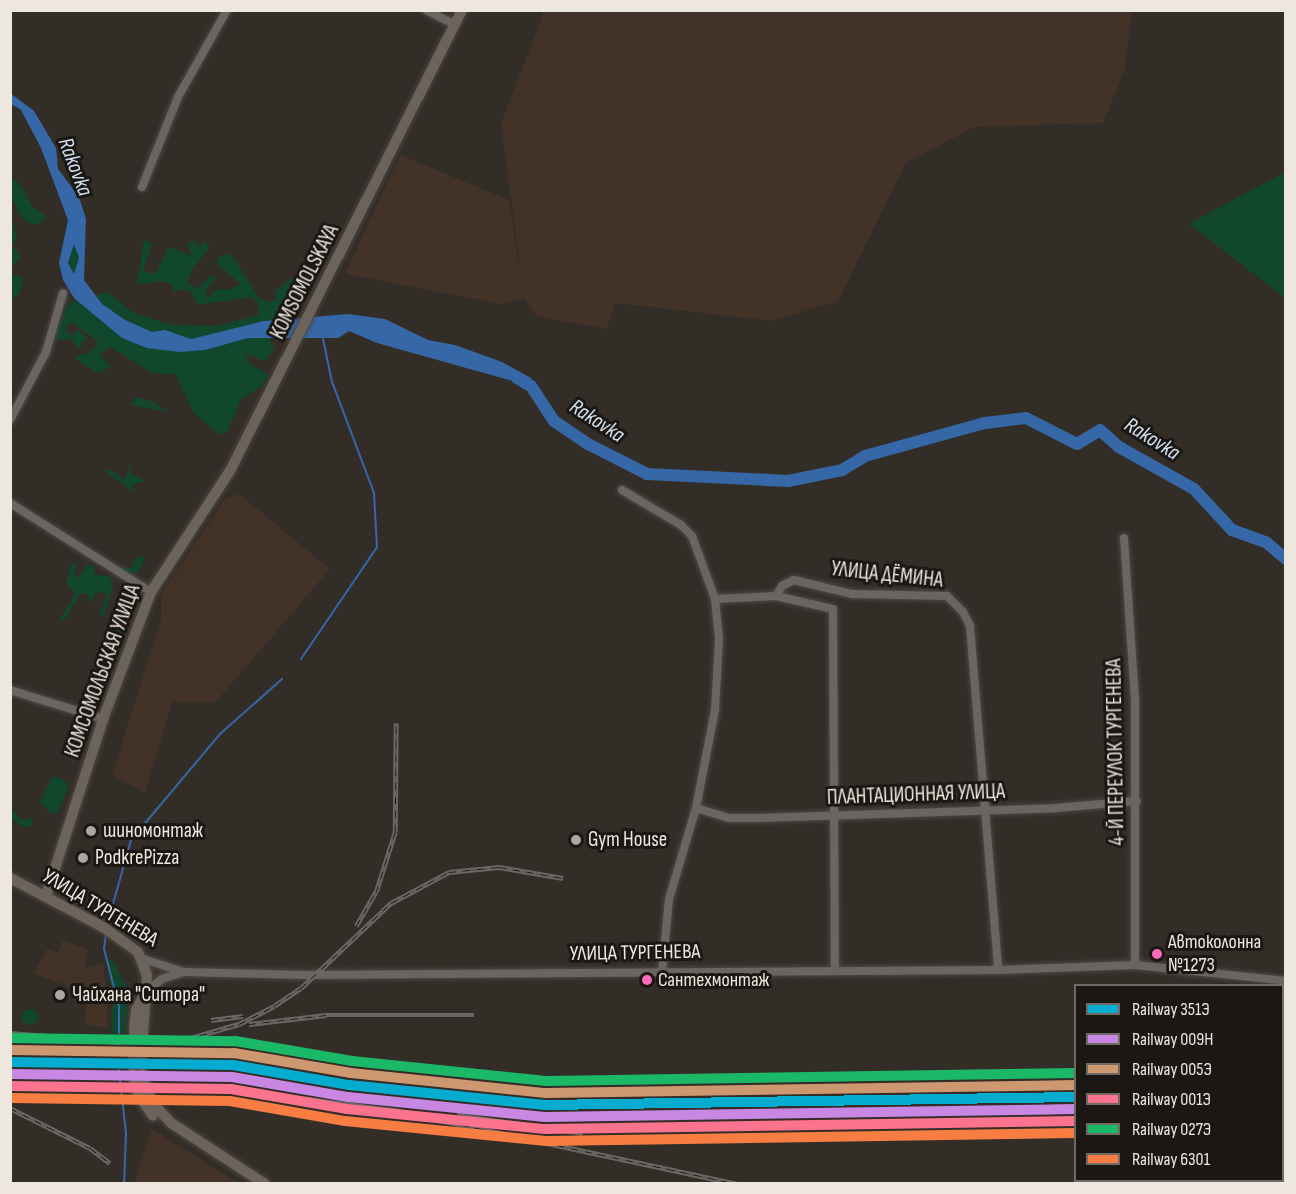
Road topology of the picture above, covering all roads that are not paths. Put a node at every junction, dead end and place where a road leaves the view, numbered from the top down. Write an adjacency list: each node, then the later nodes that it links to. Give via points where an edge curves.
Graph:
1 (227, 10): 5 (street, via 183,87)
2 (426, 10): 4 (street)
3 (462, 10): 4 (main road)
4 (455, 25): 7 (main road, KOMSOMOLSKAYA)
5 (142, 187)
6 (63, 293): 8 (street, via 46,352)
7 (262, 411): 12 (main road, КОМСОМОЛЬСКАЯ УЛИЦА, via 230,471)
8 (10, 420)
9 (622, 489): 14 (street, via 681,525 692,536)
10 (10, 503): 12 (street)
11 (1124, 538): 17 (street, 4-Й ПЕРЕУЛОК ТУРГЕНЕВА)
12 (150, 592): 16 (main road, КОМСОМОЛЬСКАЯ УЛИЦА)
13 (776, 596): 14 (street); 19 (street, УЛИЦА ДЁМИНА, via 782,586 794,580 852,594 947,596 955,602 970,626); 20 (street, via 833,609)
14 (715, 599): 18 (street, via 717,691)
15 (10, 690): 16 (street)
16 (103, 719): 22 (main road, КОМСОМОЛЬСКАЯ УЛИЦА)
17 (1137, 801): 19 (street, ПЛАНТАЦИОННАЯ УЛИЦА); 24 (street, 4-Й ПЕРЕУЛОК ТУРГЕНЕВА)
18 (696, 807): 20 (street, ПЛАНТАЦИОННАЯ УЛИЦА, via 729,818); 28 (street, via 669,899)
19 (987, 811): 20 (street, ПЛАНТАЦИОННАЯ УЛИЦА); 25 (street)
20 (832, 816): 26 (street)
21 (10, 878): 22 (main road, УЛИЦА ТУРГЕНЕВА)
22 (46, 896): 23 (main road, УЛИЦА ТУРГЕНЕВА, via 134,947)
23 (143, 959): 27 (street, УЛИЦА ТУРГЕНЕВА); 30 (main road)
24 (1135, 964): 25 (street, УЛИЦА ТУРГЕНЕВА); 29 (street, УЛИЦА ТУРГЕНЕВА)
25 (998, 970): 26 (street, УЛИЦА ТУРГЕНЕВА)
26 (835, 971): 28 (street, УЛИЦА ТУРГЕНЕВА)
27 (184, 972): 28 (street, УЛИЦА ТУРГЕНЕВА, via 368,976); 30 (street, via 162,979)
28 (662, 972)
29 (1286, 981)
30 (147, 991): 31 (main road)
31 (138, 1032)
32 (138, 1074): 33 (main road, via 152,1103 184,1133)
33 (265, 1184)

